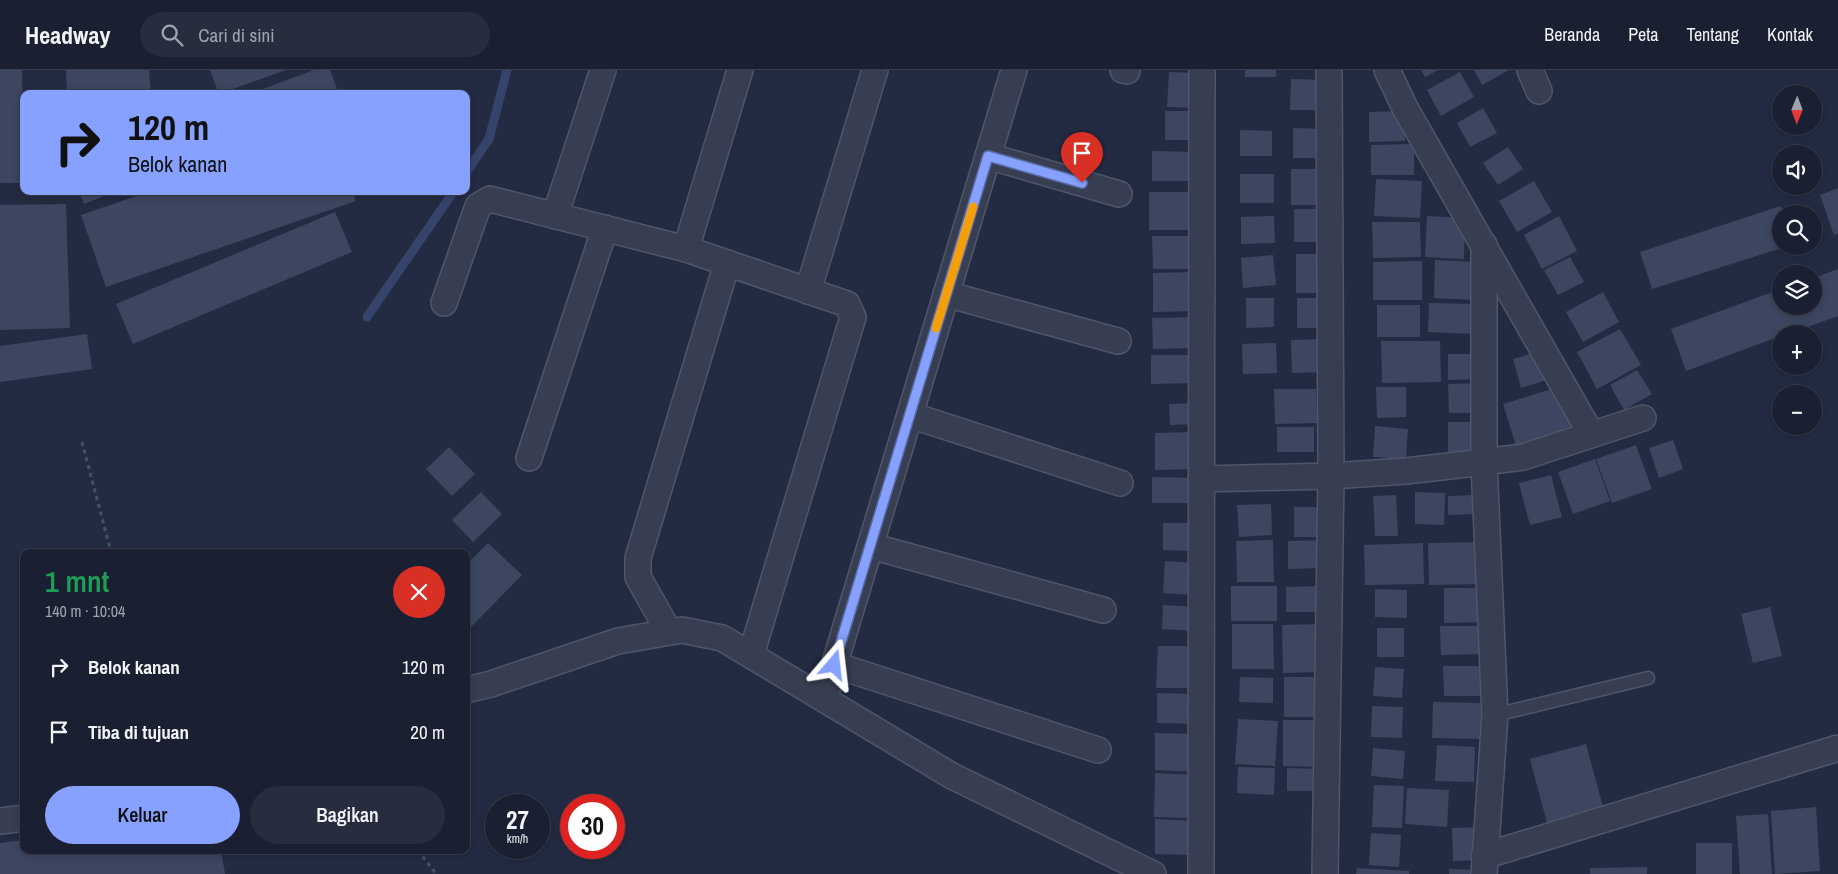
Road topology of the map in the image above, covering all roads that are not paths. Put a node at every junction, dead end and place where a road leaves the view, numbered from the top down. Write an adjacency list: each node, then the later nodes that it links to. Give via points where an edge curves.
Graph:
1 (603, 70): 10 (street)
2 (740, 70): 13 (street)
3 (875, 70): 15 (street)
4 (1014, 70): 8 (street)
5 (1202, 70): 25 (street)
6 (1330, 70): 24 (street)
7 (1386, 70): 12 (street)
8 (988, 156): 9 (street); 16 (street)
9 (1119, 194)
10 (555, 216): 11 (street); 17 (street, via 490,199 478,206)
11 (605, 228): 13 (street); 22 (street)
12 (1484, 245): 21 (street); 23 (street)
13 (686, 249): 14 (street)
14 (727, 263): 15 (street); 29 (street, via 638,558 638,577)
15 (808, 291): 30 (street, via 847,304 853,317)
16 (946, 294): 18 (street); 19 (street)
17 (444, 303)
18 (1118, 342)
19 (910, 415): 26 (street); 27 (street)
20 (1643, 418): 21 (street)
21 (1591, 434): 23 (street, via 1522,457)
22 (529, 458)
23 (1484, 462): 24 (street); 35 (street)
24 (1331, 476): 25 (street); 43 (street)
25 (1201, 479): 42 (street)
26 (1120, 483)
27 (871, 546): 28 (street); 31 (street)
28 (1103, 610)
29 (669, 632): 30 (street, via 682,630 722,638); 33 (street, via 618,641)
30 (751, 655): 34 (street)
31 (834, 665): 34 (street); 37 (street)
32 (1648, 678): 35 (lane)
33 (470, 689)
34 (824, 700): 41 (street, via 952,776)
35 (1495, 714): 40 (street)
36 (1838, 748): 40 (street)
37 (1098, 750)
38 (20, 818): 39 (street)
39 (0, 821)
40 (1484, 865)
41 (1153, 874)
42 (1201, 874)
43 (1325, 874)

